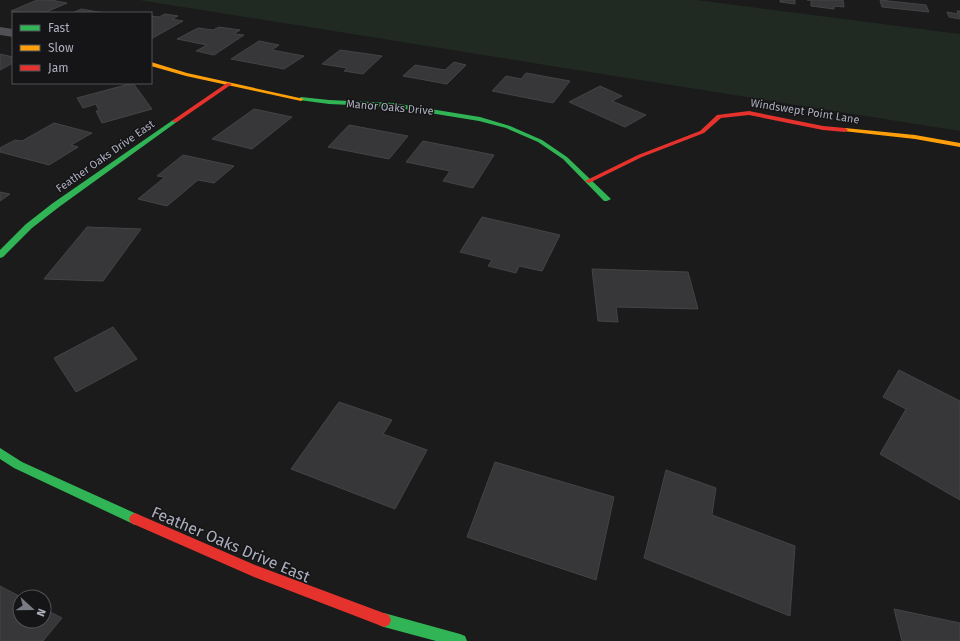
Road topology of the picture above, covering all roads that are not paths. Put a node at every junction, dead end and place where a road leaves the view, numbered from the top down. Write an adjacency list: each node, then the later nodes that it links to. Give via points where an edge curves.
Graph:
1 (0, 31): 2 (street)
2 (12, 33)
3 (152, 64): 4 (street, Manor Oaks Drive)
4 (229, 84): 6 (street, Manor Oaks Drive, via 296,98 393,105 480,119 508,127 540,141 565,158); 8 (street, Feather Oaks Drive East, via 56,205 28,226)
5 (960, 145): 6 (street, Windswept Point Lane, via 915,137 823,128 749,113 734,114 719,116 702,132 640,156)
6 (589, 181): 7 (street, Manor Oaks Drive)
7 (607, 199)
8 (0, 255)
9 (0, 453): 10 (street, Feather Oaks Drive East, via 18,465 179,540 312,594 400,625)
10 (460, 641)

